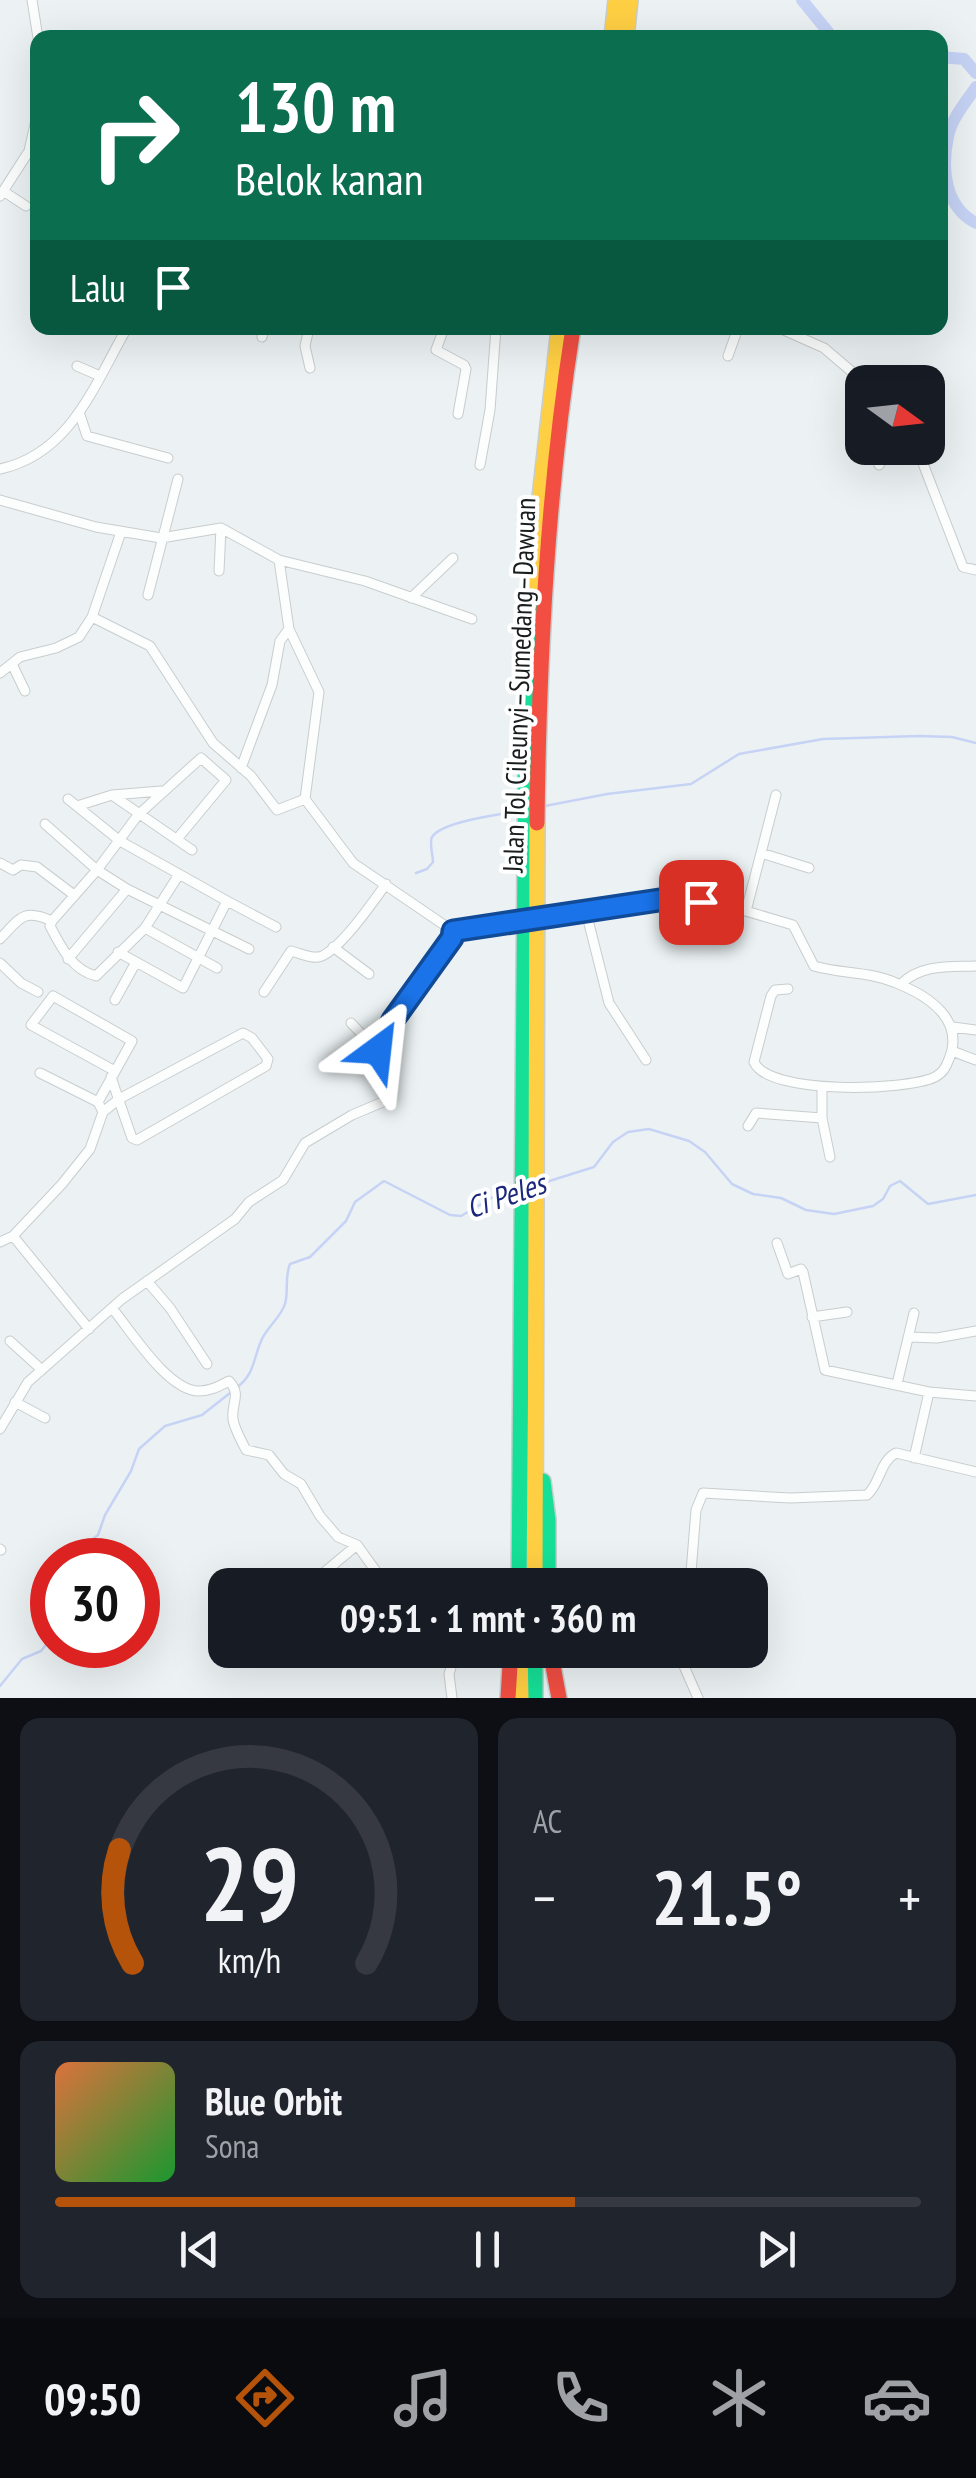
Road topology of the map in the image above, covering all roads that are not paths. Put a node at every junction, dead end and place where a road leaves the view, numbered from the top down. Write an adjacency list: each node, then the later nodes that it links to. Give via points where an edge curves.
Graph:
1 (32, 0): 4 (street)
2 (616, 0): 5 (highway)
3 (630, 0): 6 (highway)
4 (37, 30)
5 (613, 30)
6 (627, 30)
7 (30, 147): 8 (street)
8 (2, 193): 9 (street)
9 (26, 206)
10 (124, 335): 22 (street)
11 (307, 335): 21 (street)
12 (441, 335): 24 (street, via 436,350 466,370)
13 (495, 335): 26 (street)
14 (558, 335): 98 (highway, Jalan Tol Cileunyi–Sumedang–Dawuan, via 533,570)
15 (572, 335): 98 (highway, Jalan Tol Cileunyi–Sumedang–Dawuan, via 546,553)
16 (736, 335): 18 (street)
17 (795, 335): 20 (street)
18 (728, 356)
19 (76, 366): 22 (street)
20 (845, 366)
21 (310, 368)
22 (100, 376): 23 (street)
23 (80, 414): 25 (street, via 87,436); 28 (street, via 54,442)
24 (458, 414)
25 (168, 458)
26 (480, 465)
27 (924, 465): 36 (street, via 963,567)
28 (0, 469)
29 (178, 478): 33 (street)
30 (2, 502): 32 (street)
31 (221, 528): 33 (street); 35 (street); 37 (street)
32 (121, 532): 33 (street); 40 (street)
33 (165, 538): 38 (street)
34 (454, 558): 39 (street)
35 (279, 560): 39 (street); 42 (street)
36 (976, 570)
37 (219, 571)
38 (148, 596)
39 (411, 598): 41 (street)
40 (92, 617): 43 (street, via 70,643); 46 (street, via 150,646 214,743)
41 (472, 618)
42 (289, 629): 46 (street); 51 (street, via 318,692)
43 (12, 664): 44 (street); 45 (street)
44 (0, 673)
45 (24, 691)
46 (241, 768): 51 (street, via 278,811)
47 (161, 791): 48 (street); 53 (street); 55 (street, via 198,758 226,778)
48 (112, 795): 52 (street); 53 (street)
49 (776, 795): 58 (street)
50 (68, 799): 52 (street)
51 (305, 799): 63 (street, via 343,853)
52 (77, 806): 56 (street)
53 (138, 815): 55 (street); 56 (street)
54 (44, 824): 61 (street)
55 (177, 839): 57 (street)
56 (120, 842): 61 (street); 62 (street)
57 (192, 850)
58 (762, 853): 60 (street); 68 (street)
59 (0, 862): 65 (street, via 14,870 38,867)
60 (809, 868)
61 (97, 870): 64 (street); 65 (street)
62 (178, 876): 66 (street); 67 (street)
63 (386, 884): 74 (street); 76 (street)
64 (128, 889): 67 (street); 80 (street)
65 (74, 895): 70 (street)
66 (226, 902): 71 (street); 73 (street)
67 (161, 904): 72 (street); 73 (street)
68 (746, 911): 69 (street, via 674,899); 86 (street, via 793,926 814,966)
69 (586, 912): 74 (street, bridge); 96 (street, via 609,1003)
70 (52, 921): 75 (street, via 32,912); 80 (street)
71 (276, 927)
72 (145, 928): 78 (street); 79 (street)
73 (213, 930): 77 (street); 79 (street)
74 (453, 931): 94 (street)
75 (0, 939)
76 (333, 947): 85 (street); 89 (street, via 314,957 291,951)
77 (249, 949)
78 (118, 952): 80 (street, via 94,976); 82 (street)
79 (198, 958): 82 (street, via 182,988); 84 (street)
80 (68, 959)
81 (0, 963): 88 (street)
82 (135, 964): 90 (street)
83 (976, 966): 86 (street, via 934,967)
84 (217, 968)
85 (369, 974)
86 (901, 984): 92 (street, via 945,1012)
87 (788, 988): 101 (street, via 773,993 754,1064 785,1082)
88 (38, 992)
89 (264, 992)
90 (115, 1000)
91 (351, 1023): 94 (street)
92 (953, 1028): 93 (street); 95 (street)
93 (976, 1030)
94 (378, 1050): 110 (street, via 385,1101 306,1143 282,1180)
95 (952, 1051): 97 (street); 101 (street, via 932,1078 896,1086)
96 (646, 1060)
97 (976, 1060)
98 (527, 1070): 121 (highway, Jalan Tol Cileunyi–Sumedang–Dawuan)
99 (40, 1072): 103 (street)
100 (113, 1074): 100 (street, via 31,1025 47,1001 53,996 130,1038); 102 (street); 103 (street)
101 (822, 1087): 104 (street)
102 (119, 1100): 102 (street, via 243,1033 268,1059 137,1140); 103 (street)
103 (100, 1107): 107 (street, via 90,1149)
104 (822, 1118): 105 (street, via 756,1113); 106 (street)
105 (748, 1126)
106 (830, 1157)
107 (13, 1236): 108 (street); 117 (street)
108 (0, 1242)
109 (777, 1242): 116 (street, via 788,1274 802,1270)
110 (146, 1281): 112 (street); 122 (street)
111 (112, 1288): 112 (street)
112 (122, 1299): 113 (street)
113 (112, 1308): 117 (street); 133 (street, via 168,1377 186,1389 214,1389 230,1380 236,1388 233,1422 246,1450 273,1458 301,1484 338,1537)
114 (847, 1312): 116 (street)
115 (914, 1313): 119 (street)
116 (812, 1317): 124 (street, via 825,1370)
117 (89, 1329): 123 (street)
118 (976, 1331): 119 (street)
119 (909, 1337): 124 (street)
120 (10, 1341): 123 (street)
121 (527, 1350): 128 (highway, Jalan Tol Cileunyi–Sumedang–Dawuan); 136 (highway, Jalan Tol Cileunyi–Sumedang–Dawuan)
122 (207, 1364)
123 (42, 1370): 127 (street)
124 (897, 1384): 125 (street)
125 (930, 1392): 126 (street); 131 (street)
126 (976, 1396)
127 (15, 1402): 129 (street); 130 (street)
128 (535, 1408): 137 (highway, Jalan Tol Cileunyi–Sumedang–Dawuan); 138 (highway)
129 (45, 1418)
130 (0, 1428)
131 (914, 1458): 132 (street); 139 (street, via 888,1457 867,1495 703,1493)
132 (976, 1472)
133 (356, 1545): 134 (street); 135 (street)
134 (328, 1568)
135 (373, 1568)
136 (517, 1568)
137 (535, 1568)
138 (548, 1568)
139 (691, 1568)
140 (451, 1668): 146 (street)
141 (510, 1668): 147 (highway)
142 (520, 1668): 148 (highway)
143 (535, 1668): 149 (highway)
144 (553, 1668): 150 (highway)
145 (685, 1668): 151 (street)
146 (452, 1698)
147 (508, 1698)
148 (521, 1698)
149 (535, 1698)
150 (559, 1698)
151 (698, 1698)

